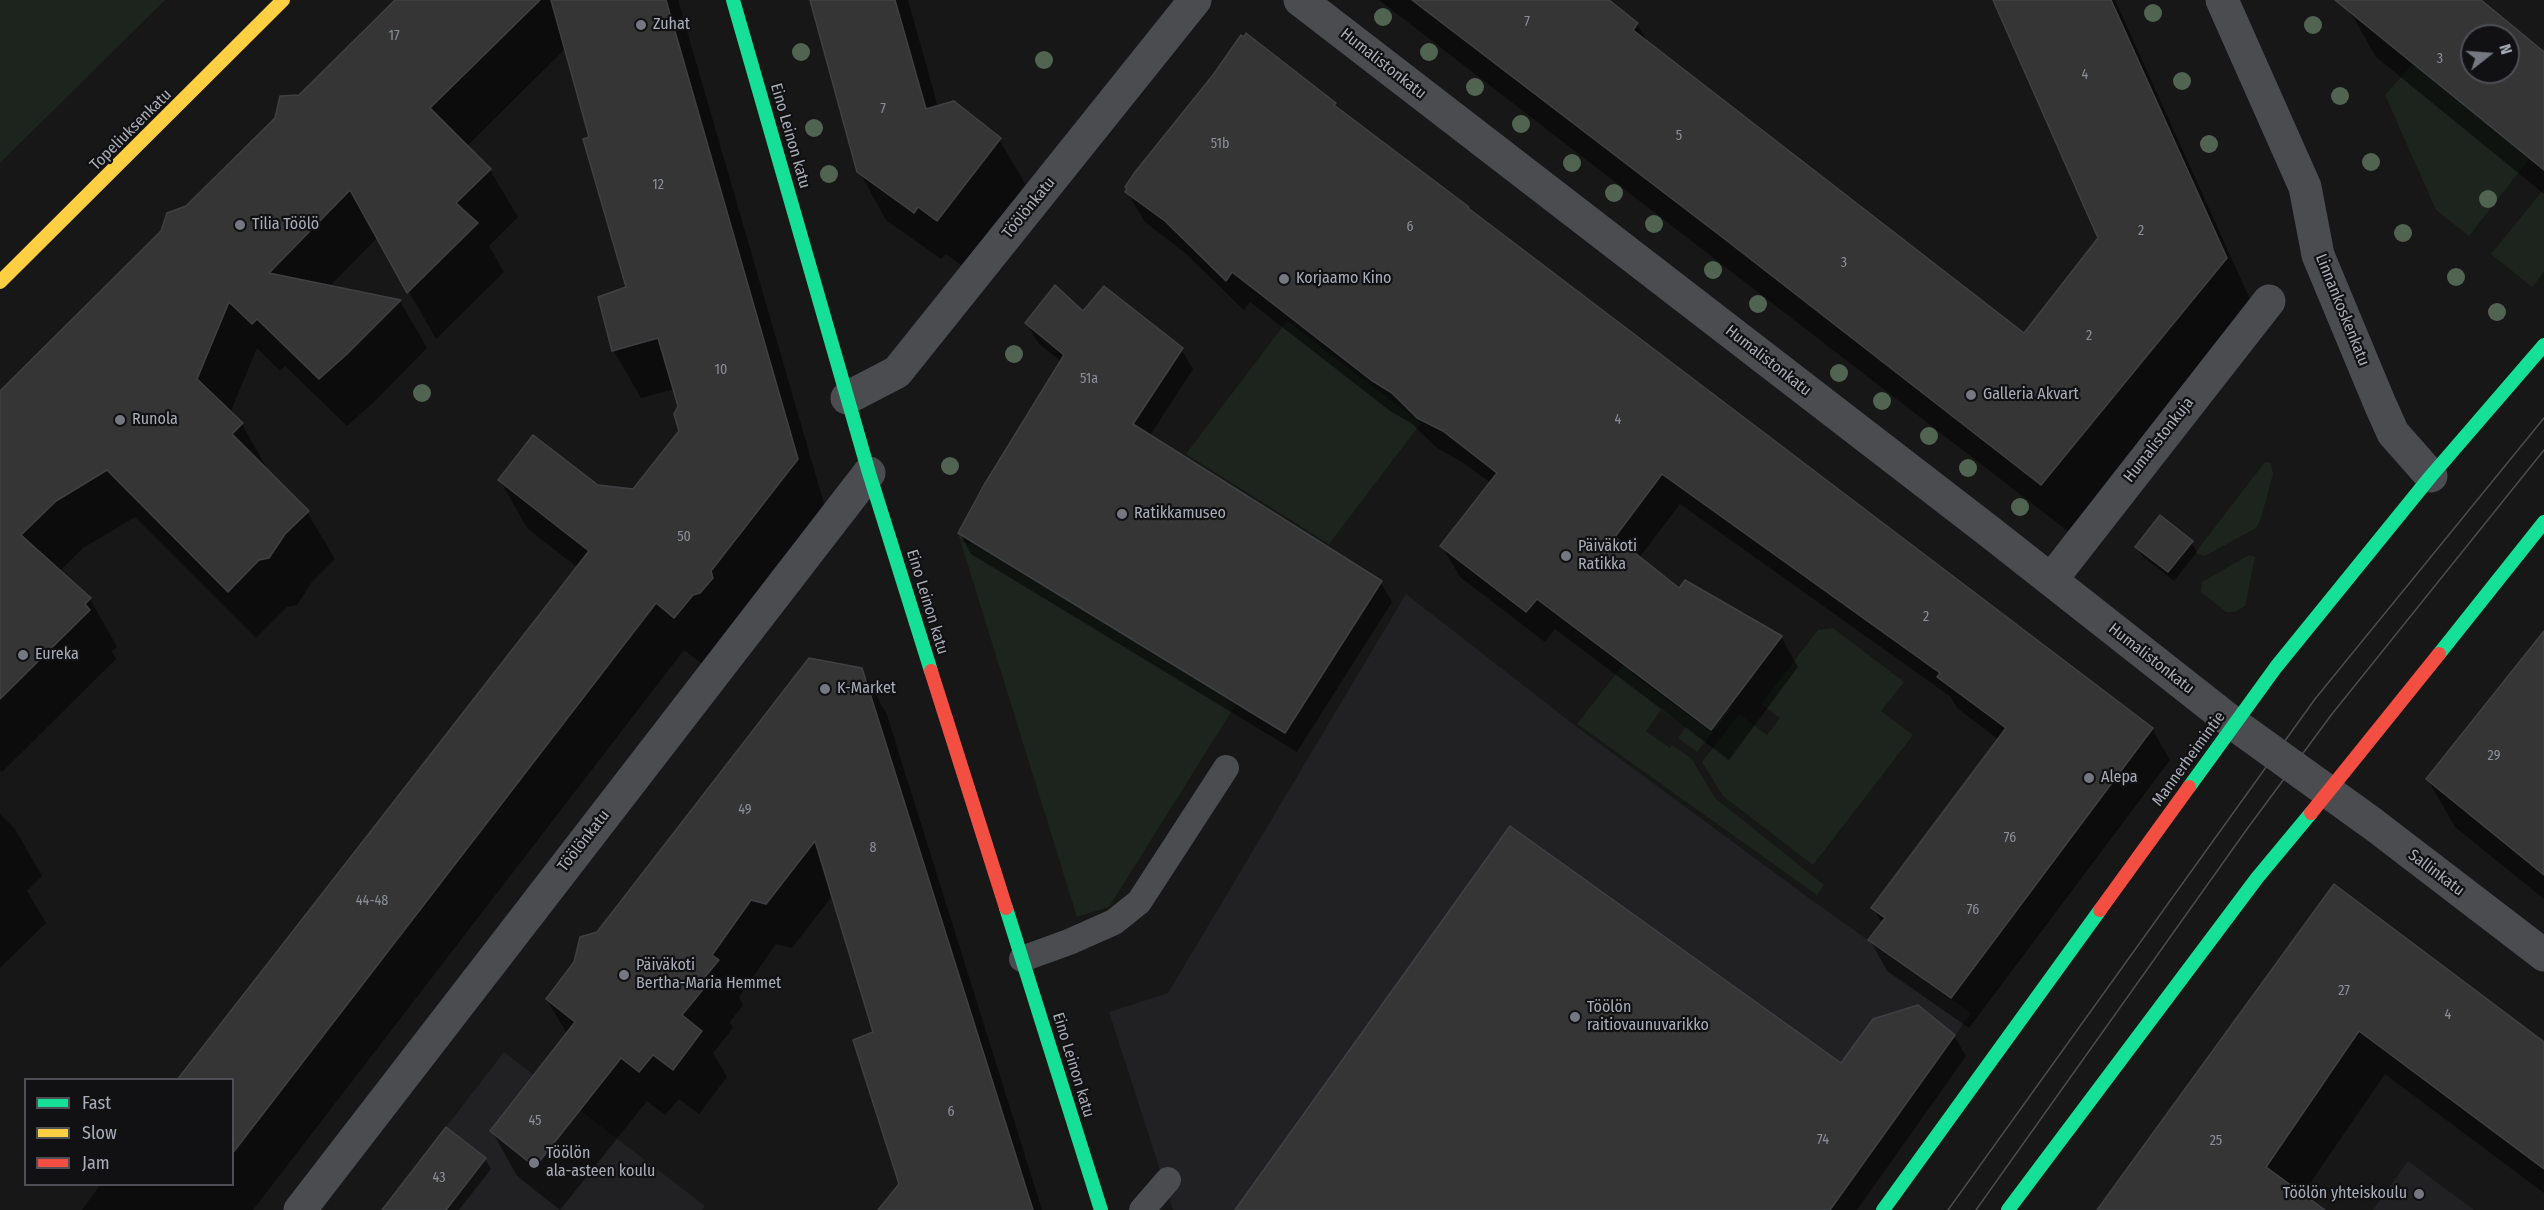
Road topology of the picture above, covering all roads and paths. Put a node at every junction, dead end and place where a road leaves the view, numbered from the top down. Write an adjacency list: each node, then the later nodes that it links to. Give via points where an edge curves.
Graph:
1 (283, 0): 6 (main road, Topeliuksenkatu)
2 (734, 0): 9 (main road, Eino Leinon katu)
3 (1195, 0): 9 (street, Töölönkatu, via 897,372)
4 (1300, 0): 13 (street, Humalistonkatu)
5 (2222, 0): 11 (street, Linnankoskenkatu, via 2305,187 2318,255 2380,404 2393,433)
6 (0, 282)
7 (2269, 301): 13 (street, Humalistonkuja)
8 (2544, 345): 11 (main road, Mannerheimintie)
9 (847, 398): 10 (main road, Eino Leinon katu)
10 (869, 473): 18 (main road, Eino Leinon katu); 20 (street, Töölönkatu)
11 (2431, 476): 14 (main road, Mannerheimintie, via 2307,626)
12 (2544, 522): 16 (main road)
13 (2051, 580): 14 (street, Humalistonkatu)
14 (2234, 724): 16 (street, Humalistonkatu); 23 (main road, Mannerheimintie)
15 (1226, 768): 18 (lane, via 1139,903 1114,922)
16 (2327, 793): 17 (street, Sallinkatu); 24 (main road, via 2257,878)
17 (2544, 955)
18 (1022, 959): 21 (main road, Eino Leinon katu)
19 (1168, 1180): 22 (lane)
20 (300, 1210)
21 (1101, 1210)
22 (1142, 1210)
23 (1883, 1210)
24 (2008, 1210)

